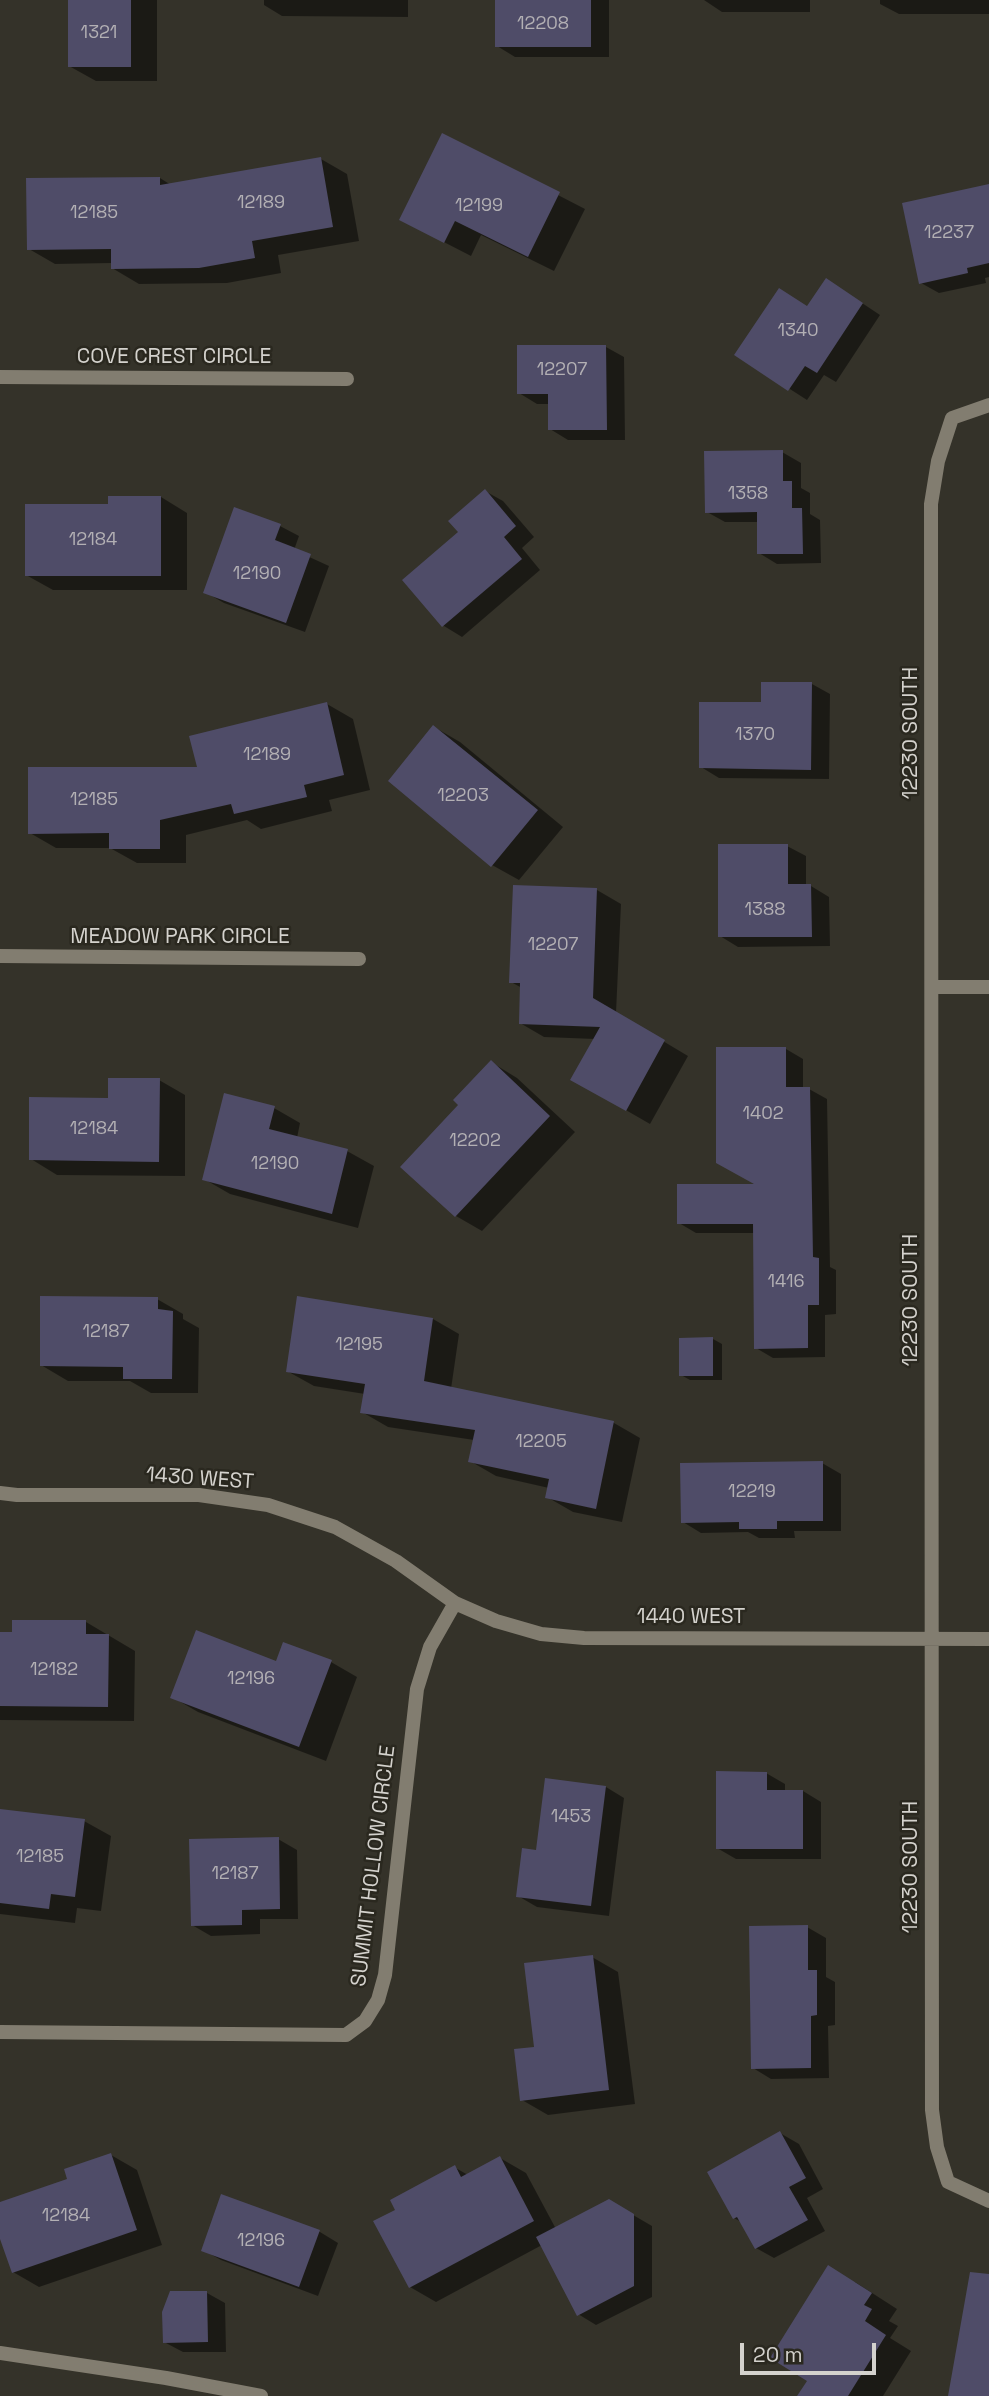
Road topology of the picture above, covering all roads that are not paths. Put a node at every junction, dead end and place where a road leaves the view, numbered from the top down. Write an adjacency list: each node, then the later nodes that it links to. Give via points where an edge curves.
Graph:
1 (0, 377): 2 (street, COVE CREST CIRCLE)
2 (347, 379)
3 (989, 405): 6 (street, 12230 SOUTH, via 952,418 931,504)
4 (0, 956): 5 (street, MEADOW PARK CIRCLE)
5 (359, 959)
6 (932, 987): 7 (street); 10 (street, 12230 SOUTH)
7 (989, 987)
8 (0, 1493): 9 (street, 1430 WEST, via 199,1495 268,1505 335,1527 396,1561)
9 (455, 1603): 10 (street, 1440 WEST, via 496,1622 541,1634 584,1638); 12 (street, SUMMIT HOLLOW CIRCLE, via 430,1647 417,1689 385,1975 378,2000 365,2021 346,2035)
10 (932, 1639): 11 (street, 1440 WEST); 13 (street, 12230 SOUTH, via 932,2110 948,2182)
11 (989, 1639)
12 (0, 2032)
13 (989, 2201)
14 (0, 2353): 15 (street)
15 (261, 2396)

